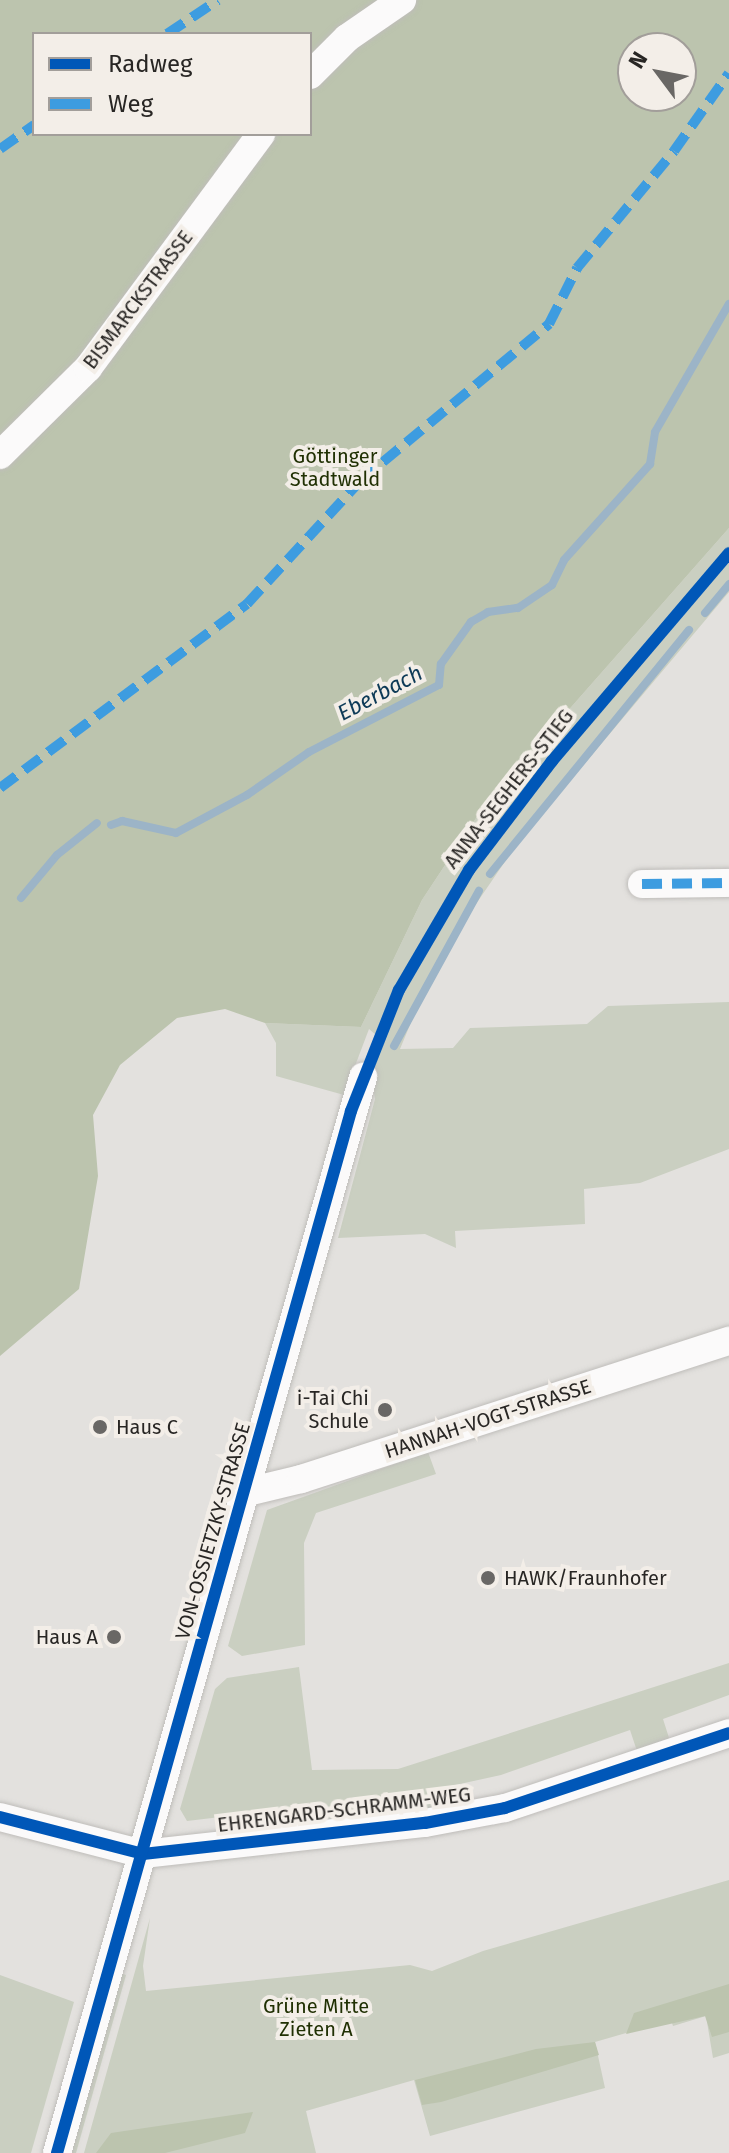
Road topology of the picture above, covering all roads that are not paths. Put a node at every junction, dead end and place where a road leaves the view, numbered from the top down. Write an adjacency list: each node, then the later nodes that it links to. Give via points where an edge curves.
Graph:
1 (402, 0): 2 (street, via 347,38)
2 (312, 73)
3 (260, 136): 4 (street, BISMARCKSTRASSE, via 114,336 53,406)
4 (0, 455)
5 (729, 883): 6 (street)
6 (642, 884)
7 (363, 1077): 9 (street, VON-OSSIETZKY-STRASSE)
8 (729, 1341): 9 (street, HANNAH-VOGT-STRASSE, via 316,1475)
9 (247, 1492): 12 (street, VON-OSSIETZKY-STRASSE)
10 (729, 1733): 12 (street, EHRENGARD-SCHRAMM-WEG, via 505,1808 425,1823)
11 (0, 1817): 12 (street)
12 (143, 1854): 13 (street, VON-OSSIETZKY-STRASSE)
13 (57, 2153)

